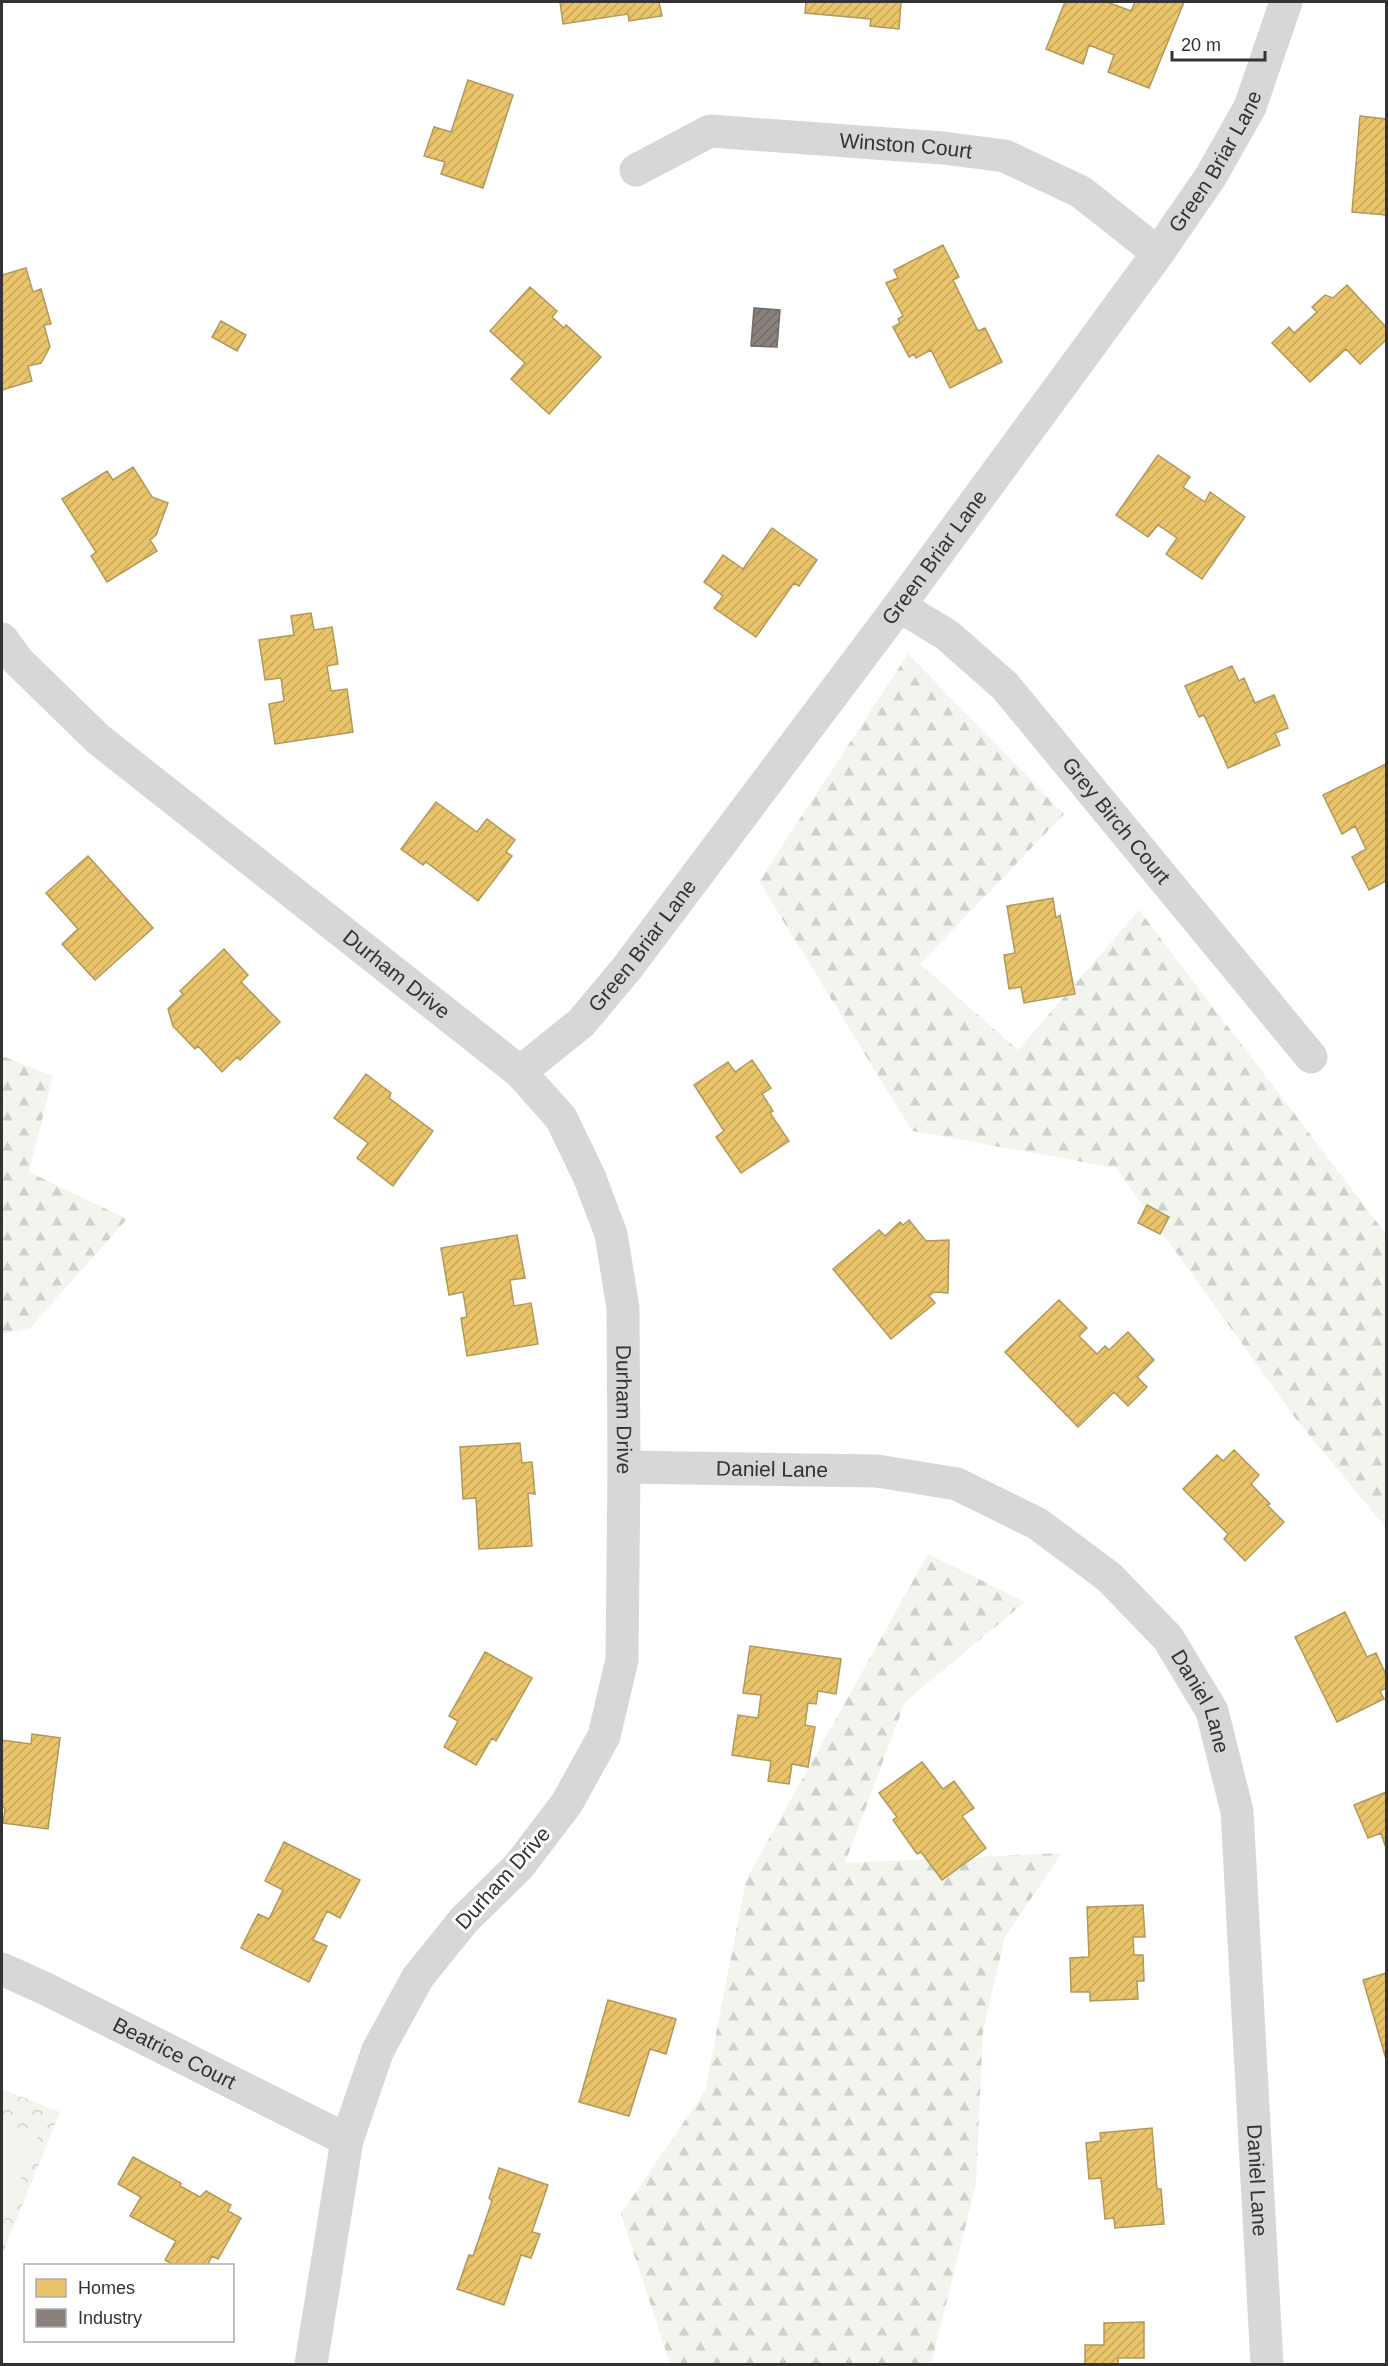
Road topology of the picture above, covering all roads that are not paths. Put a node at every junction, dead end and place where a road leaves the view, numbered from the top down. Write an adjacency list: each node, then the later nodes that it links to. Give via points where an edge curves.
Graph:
1 (1286, 2): 3 (street, Green Briar Lane, via 1250,107 1211,176)
2 (636, 170): 3 (street, Winston Court, via 710,131 1005,156 1081,192)
3 (1158, 253): 4 (street, Green Briar Lane)
4 (899, 606): 6 (street, Grey Birch Court, via 947,635 1005,686); 7 (street, Green Briar Lane, via 627,968 581,1023)
5 (2, 639): 7 (street, Durham Drive, via 18,661 98,739)
6 (1311, 1057)
7 (520, 1072): 8 (street, Durham Drive, via 561,1118 589,1176 610,1234 623,1308)
8 (624, 1467): 10 (street, Durham Drive, via 622,1660 603,1736 560,1812 519,1866 464,1920 418,1977 378,2050); 12 (street, Daniel Lane, via 877,1472 957,1484 1038,1524 1109,1577 1168,1638 1212,1711 1237,1811)
9 (2, 1969): 10 (street, Beatrice Court)
10 (347, 2140): 11 (street, Durham Drive)
11 (311, 2364)
12 (1267, 2364)

